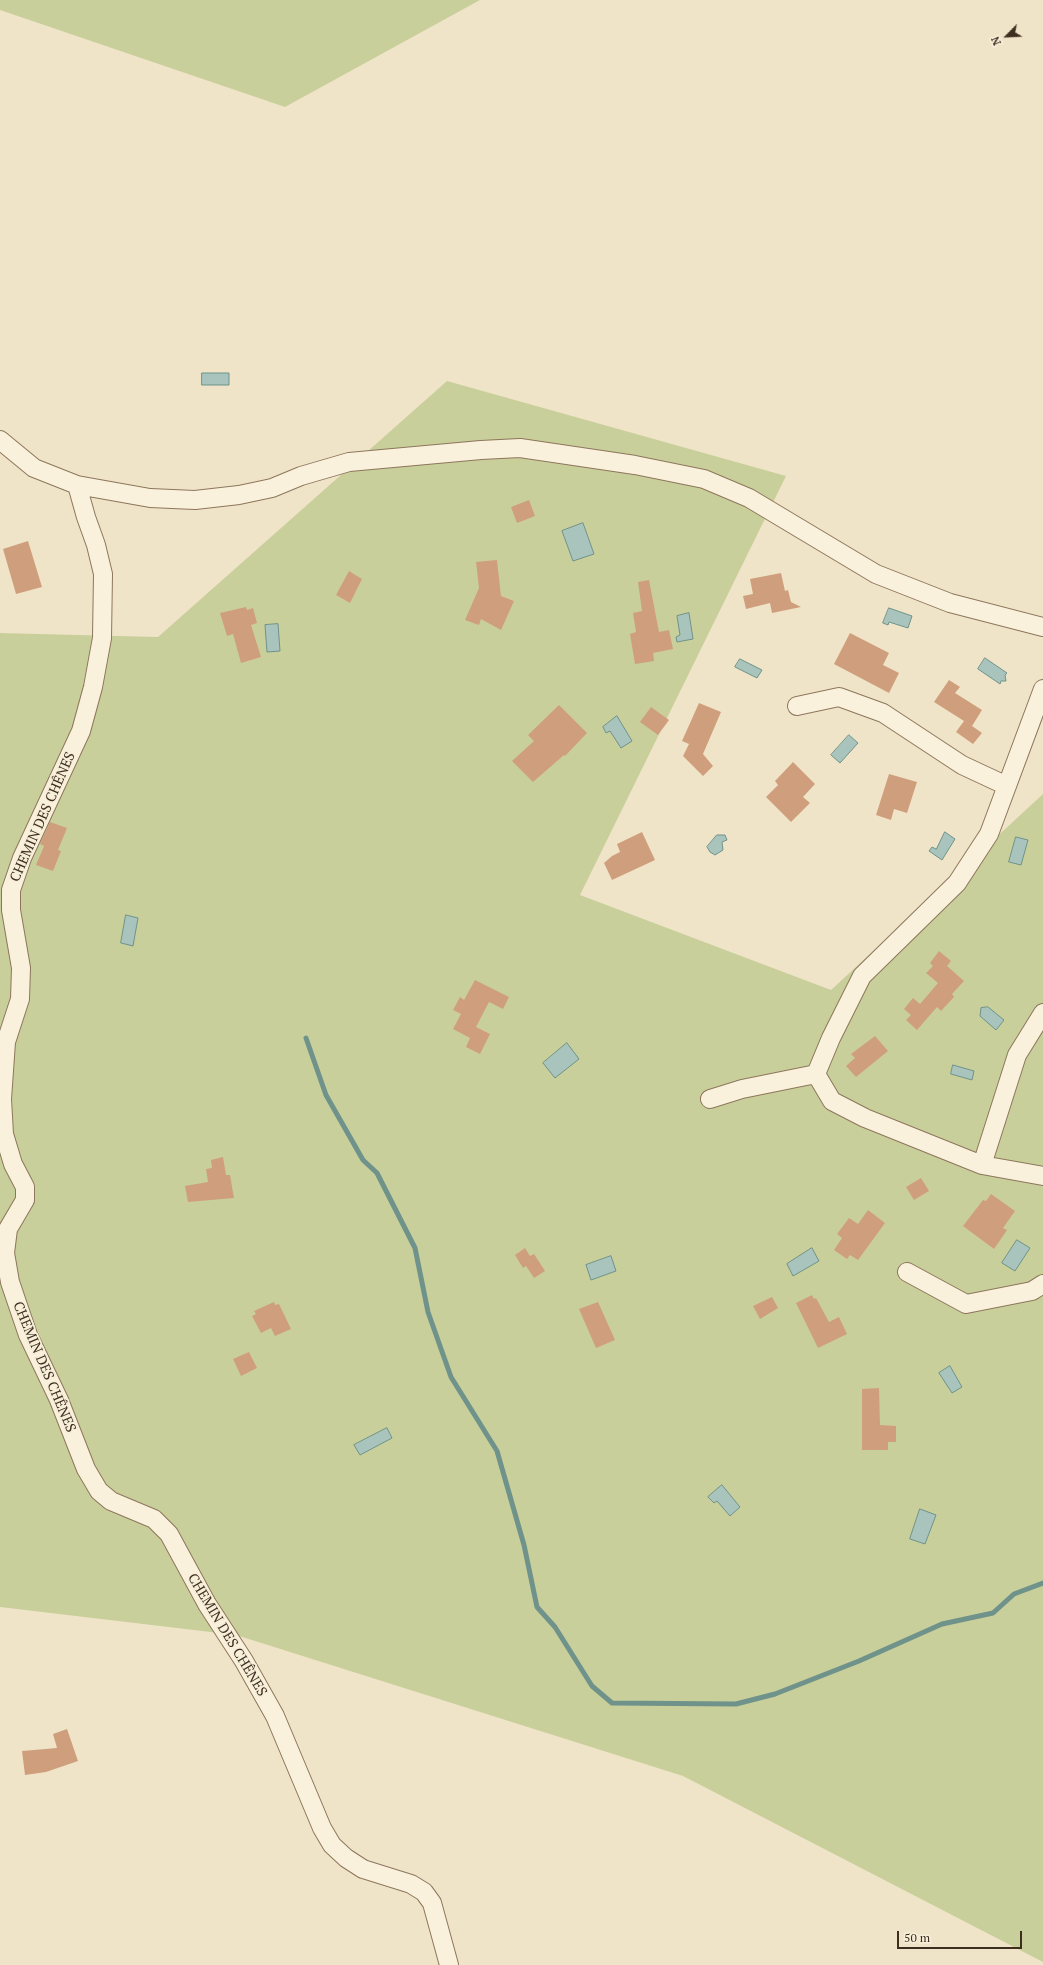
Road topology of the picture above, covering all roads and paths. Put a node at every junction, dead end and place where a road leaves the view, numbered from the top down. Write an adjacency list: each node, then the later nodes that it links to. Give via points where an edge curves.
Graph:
1 (0, 440): 2 (street, via 34,468)
2 (77, 485): 3 (street, via 150,498 195,500 272,488 301,476 349,462 480,450 527,449 635,465 704,479 749,498 876,574 950,603); 14 (street, CHEMIN DES CHÊNES, via 103,574 102,638 93,687 81,731 22,858 11,890 21,968 20,999 6,1042 2,1100 4,1134 13,1164 25,1187 25,1200 8,1229 5,1253 10,1282 28,1335 98,1491 111,1501 154,1518 169,1534 207,1604 244,1661 275,1716 322,1828 332,1845 363,1869 412,1884 424,1892 432,1903)
3 (1043, 627)
4 (1043, 689): 6 (street)
5 (797, 706): 6 (street, via 839,697 883,713 962,765)
6 (1007, 786): 8 (street, via 989,834 957,883 862,976)
7 (1043, 1013): 10 (street, via 1017,1055)
8 (816, 1074): 9 (street, via 742,1088); 10 (street, via 832,1101 865,1118)
9 (710, 1099)
10 (982, 1165): 11 (street)
11 (1043, 1176)
12 (906, 1272): 13 (street, via 966,1304 1032,1291)
13 (1043, 1284)
14 (449, 1965)

